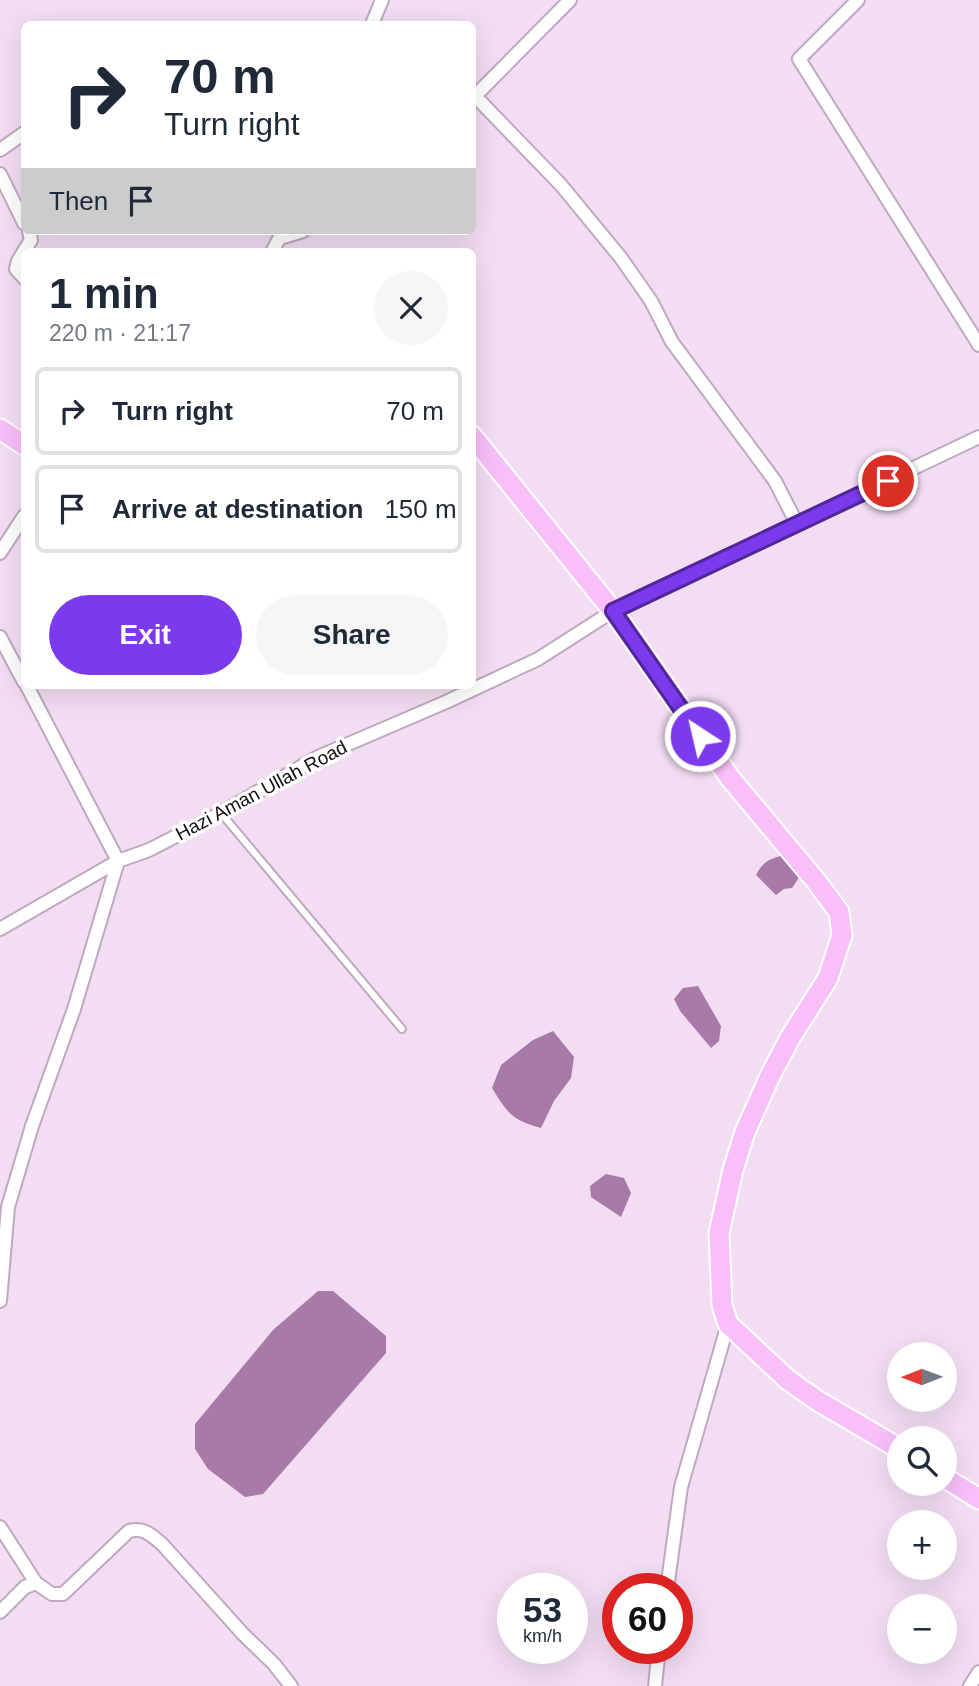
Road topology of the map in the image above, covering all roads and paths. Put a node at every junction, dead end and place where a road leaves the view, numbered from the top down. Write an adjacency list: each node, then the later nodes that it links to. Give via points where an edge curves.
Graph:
1 (382, 0): 4 (street)
2 (570, 0): 5 (street)
3 (858, 0): 13 (street, via 799,59)
4 (373, 21)
5 (476, 96)
6 (476, 100): 19 (street, via 561,185 621,258 672,342 775,481)
7 (21, 135): 8 (street)
8 (0, 150)
9 (0, 174): 10 (street)
10 (21, 217)
11 (21, 256): 12 (street, via 16,269)
12 (21, 275)
13 (979, 345)
14 (0, 429): 17 (main road)
15 (979, 438): 19 (street, Hazi Aman Ullah Road)
16 (476, 441): 21 (main road)
17 (21, 442)
18 (21, 521): 20 (street)
19 (797, 524): 21 (street, Hazi Aman Ullah Road)
20 (0, 553)
21 (613, 611): 24 (street, Hazi Aman Ullah Road, via 538,659); 32 (main road, via 730,778 839,912 842,935 828,978 770,1076 733,1170 719,1233 722,1305)
22 (0, 637): 23 (street)
23 (21, 675)
24 (476, 688)
25 (29, 689): 28 (street)
26 (474, 689): 27 (street, Hazi Aman Ullah Road, via 318,757)
27 (221, 813): 28 (street, Hazi Aman Ullah Road); 30 (lane)
28 (118, 861): 29 (street, Hazi Aman Ullah Road); 31 (street, via 8,1207)
29 (0, 929)
30 (402, 1029)
31 (0, 1301)
32 (728, 1324): 33 (main road, via 788,1380); 37 (street, via 681,1486)
33 (887, 1441)
34 (957, 1485): 35 (main road)
35 (979, 1499)
36 (0, 1527): 38 (street)
37 (669, 1573)
38 (36, 1583): 39 (street, via 25,1587); 42 (street, via 52,1594 63,1594 129,1531 148,1532)
39 (0, 1612)
40 (657, 1664): 43 (street)
41 (979, 1672): 44 (street)
42 (291, 1686)
43 (655, 1686)
44 (970, 1686)

